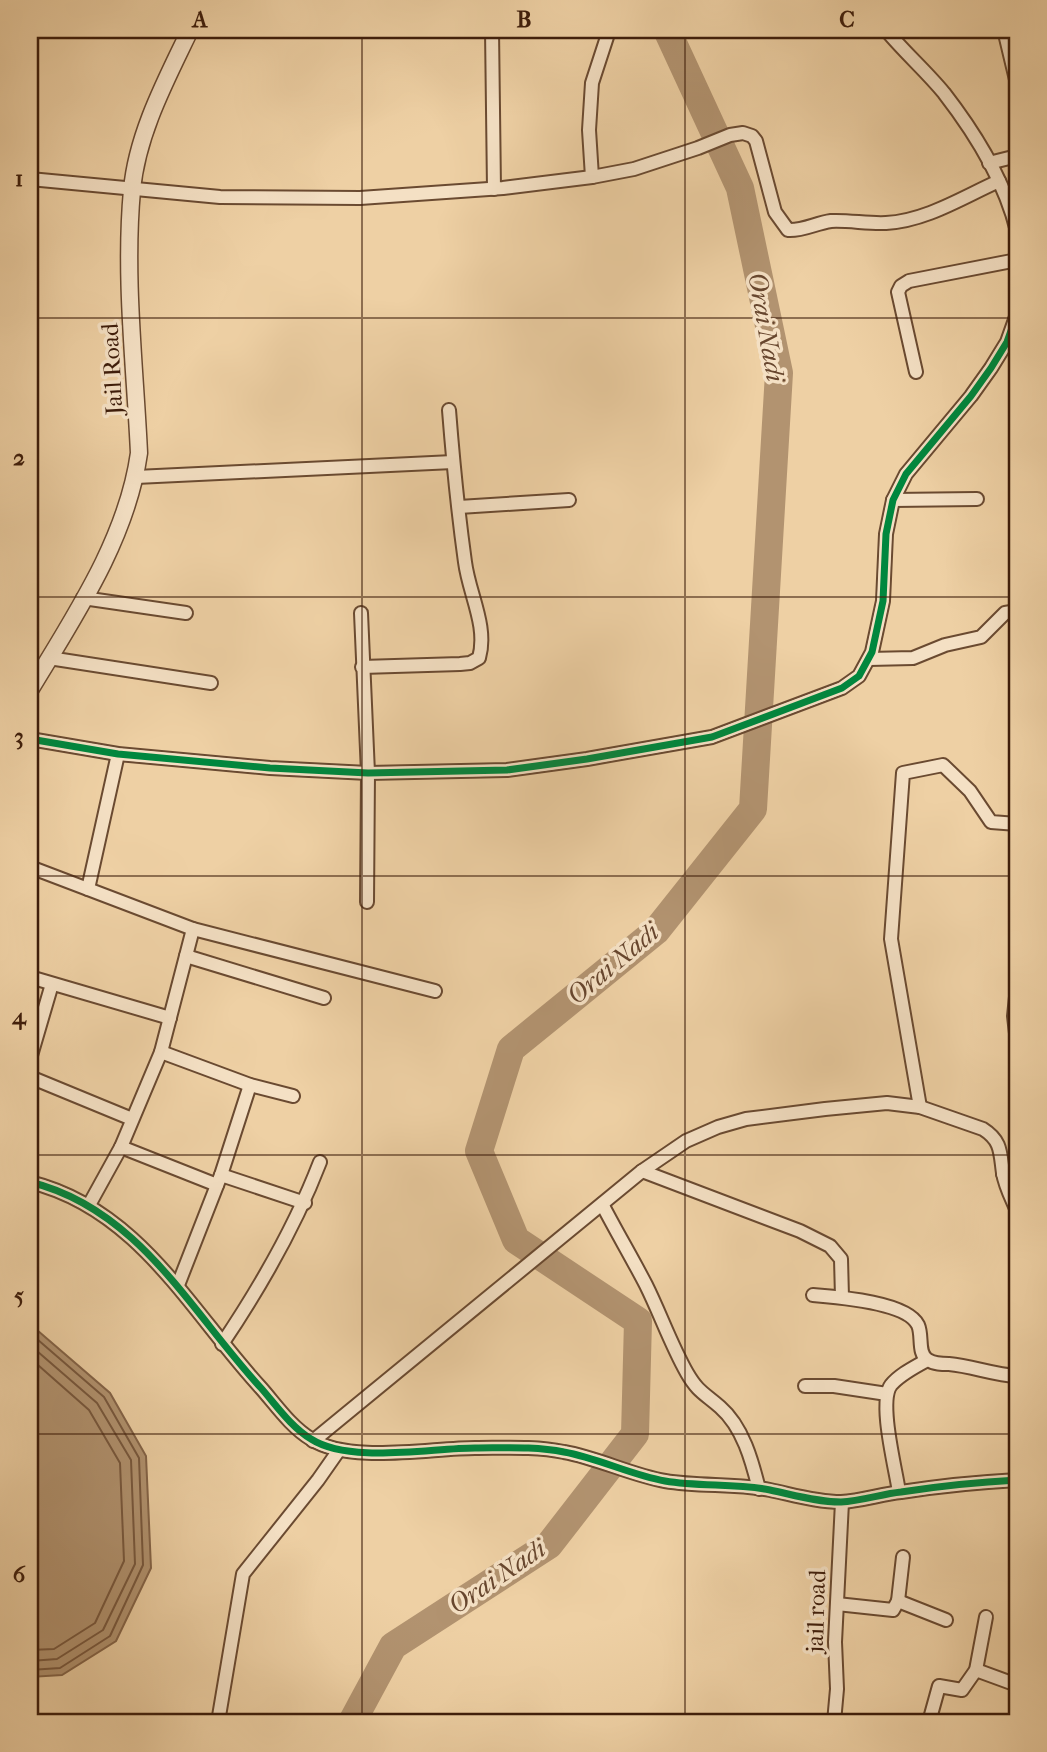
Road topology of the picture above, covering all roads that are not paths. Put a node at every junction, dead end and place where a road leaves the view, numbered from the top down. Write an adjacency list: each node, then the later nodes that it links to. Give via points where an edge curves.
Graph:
1 (190, 30): 12 (street, Jail Road, via 143,138)
2 (492, 30): 13 (street)
3 (886, 30): 8 (street, via 943,92)
4 (607, 37): 9 (street, via 592,83)
5 (1006, 38): 6 (street)
6 (1017, 84)
7 (1017, 156): 8 (street)
8 (989, 163): 11 (street)
9 (592, 177): 11 (street, via 634,169 744,133 756,141 775,212 788,230 834,221 910,219); 13 (street)
10 (30, 179): 12 (street)
11 (999, 181): 14 (street)
12 (132, 189): 13 (street, via 220,197 360,198); 21 (street, Jail Road)
13 (494, 189)
14 (1011, 196): 15 (street)
15 (1017, 231)
16 (1017, 260): 18 (street, via 901,286 898,292)
17 (1017, 314): 24 (street, via 991,368 906,474)
18 (916, 372)
19 (449, 410): 20 (street)
20 (453, 462): 21 (street); 25 (street)
21 (136, 477): 26 (street, Jail Road, via 104,563)
22 (977, 499): 24 (street)
23 (569, 500): 25 (street)
24 (893, 500): 31 (street, via 886,534 883,601)
25 (458, 507): 32 (street, via 465,566 478,614 479,658 460,664)
26 (83, 598): 28 (street); 30 (street, Jail Road)
27 (1017, 611): 31 (street, via 1005,613 981,637 913,658)
28 (186, 613)
29 (361, 613): 32 (street)
30 (49, 658): 33 (street); 34 (street, Jail Road)
31 (869, 659): 37 (street, via 859,676 842,688 712,737 507,770)
32 (362, 667): 37 (street)
33 (211, 682)
34 (30, 690)
35 (30, 739): 36 (street)
36 (118, 754): 37 (street); 40 (street)
37 (368, 773): 41 (street)
38 (1017, 824): 56 (street, via 991,822 970,791 943,765 903,773 891,939)
39 (30, 867): 40 (street)
40 (88, 889): 42 (street)
41 (367, 902)
42 (193, 929): 43 (street); 47 (street)
43 (186, 956): 48 (street); 49 (street)
44 (30, 977): 45 (street)
45 (52, 984): 49 (street); 52 (street)
46 (1017, 987): 50 (street)
47 (435, 991)
48 (324, 998)
49 (170, 1018): 51 (street)
50 (1017, 1042)
51 (160, 1052): 54 (street); 57 (street)
52 (30, 1059)
53 (30, 1077): 57 (street)
54 (250, 1085): 55 (street); 63 (street)
55 (293, 1096)
56 (920, 1107): 61 (street, via 887,1103 746,1119 686,1141); 62 (street, via 991,1135 998,1142)
57 (132, 1119): 58 (street)
58 (121, 1147): 63 (street); 67 (street)
59 (320, 1162): 65 (street)
60 (1017, 1170): 62 (street)
61 (642, 1171): 66 (street); 71 (street, via 830,1246 841,1259)
62 (1003, 1174): 68 (street)
63 (219, 1180): 65 (street); 69 (street)
64 (30, 1182): 67 (street)
65 (305, 1203): 72 (street)
66 (602, 1204): 77 (street); 80 (street, via 696,1388 731,1420 751,1458)
67 (89, 1205): 69 (street, via 113,1220)
68 (1017, 1211)
69 (178, 1285): 72 (street)
70 (813, 1296): 71 (street)
71 (842, 1297): 73 (street, via 912,1316 922,1334)
72 (222, 1344): 77 (street)
73 (927, 1360): 74 (street); 76 (street, via 890,1386)
74 (1017, 1377)
75 (805, 1386): 76 (street)
76 (887, 1394): 81 (street)
77 (313, 1441): 78 (street)
78 (339, 1450): 80 (street, via 543,1449 665,1481); 90 (street, via 243,1574)
79 (1017, 1480): 81 (street)
80 (759, 1489): 82 (street)
81 (900, 1492): 82 (street)
82 (842, 1502): 85 (street, jail road)
83 (902, 1557): 84 (street)
84 (898, 1601): 85 (street, via 893,1610); 87 (street)
85 (837, 1604): 91 (street, jail road)
86 (986, 1617): 88 (street)
87 (946, 1620)
88 (976, 1670): 89 (street); 92 (street, via 962,1690 939,1686)
89 (1017, 1685)
90 (218, 1722)
91 (834, 1722)
92 (929, 1722)

